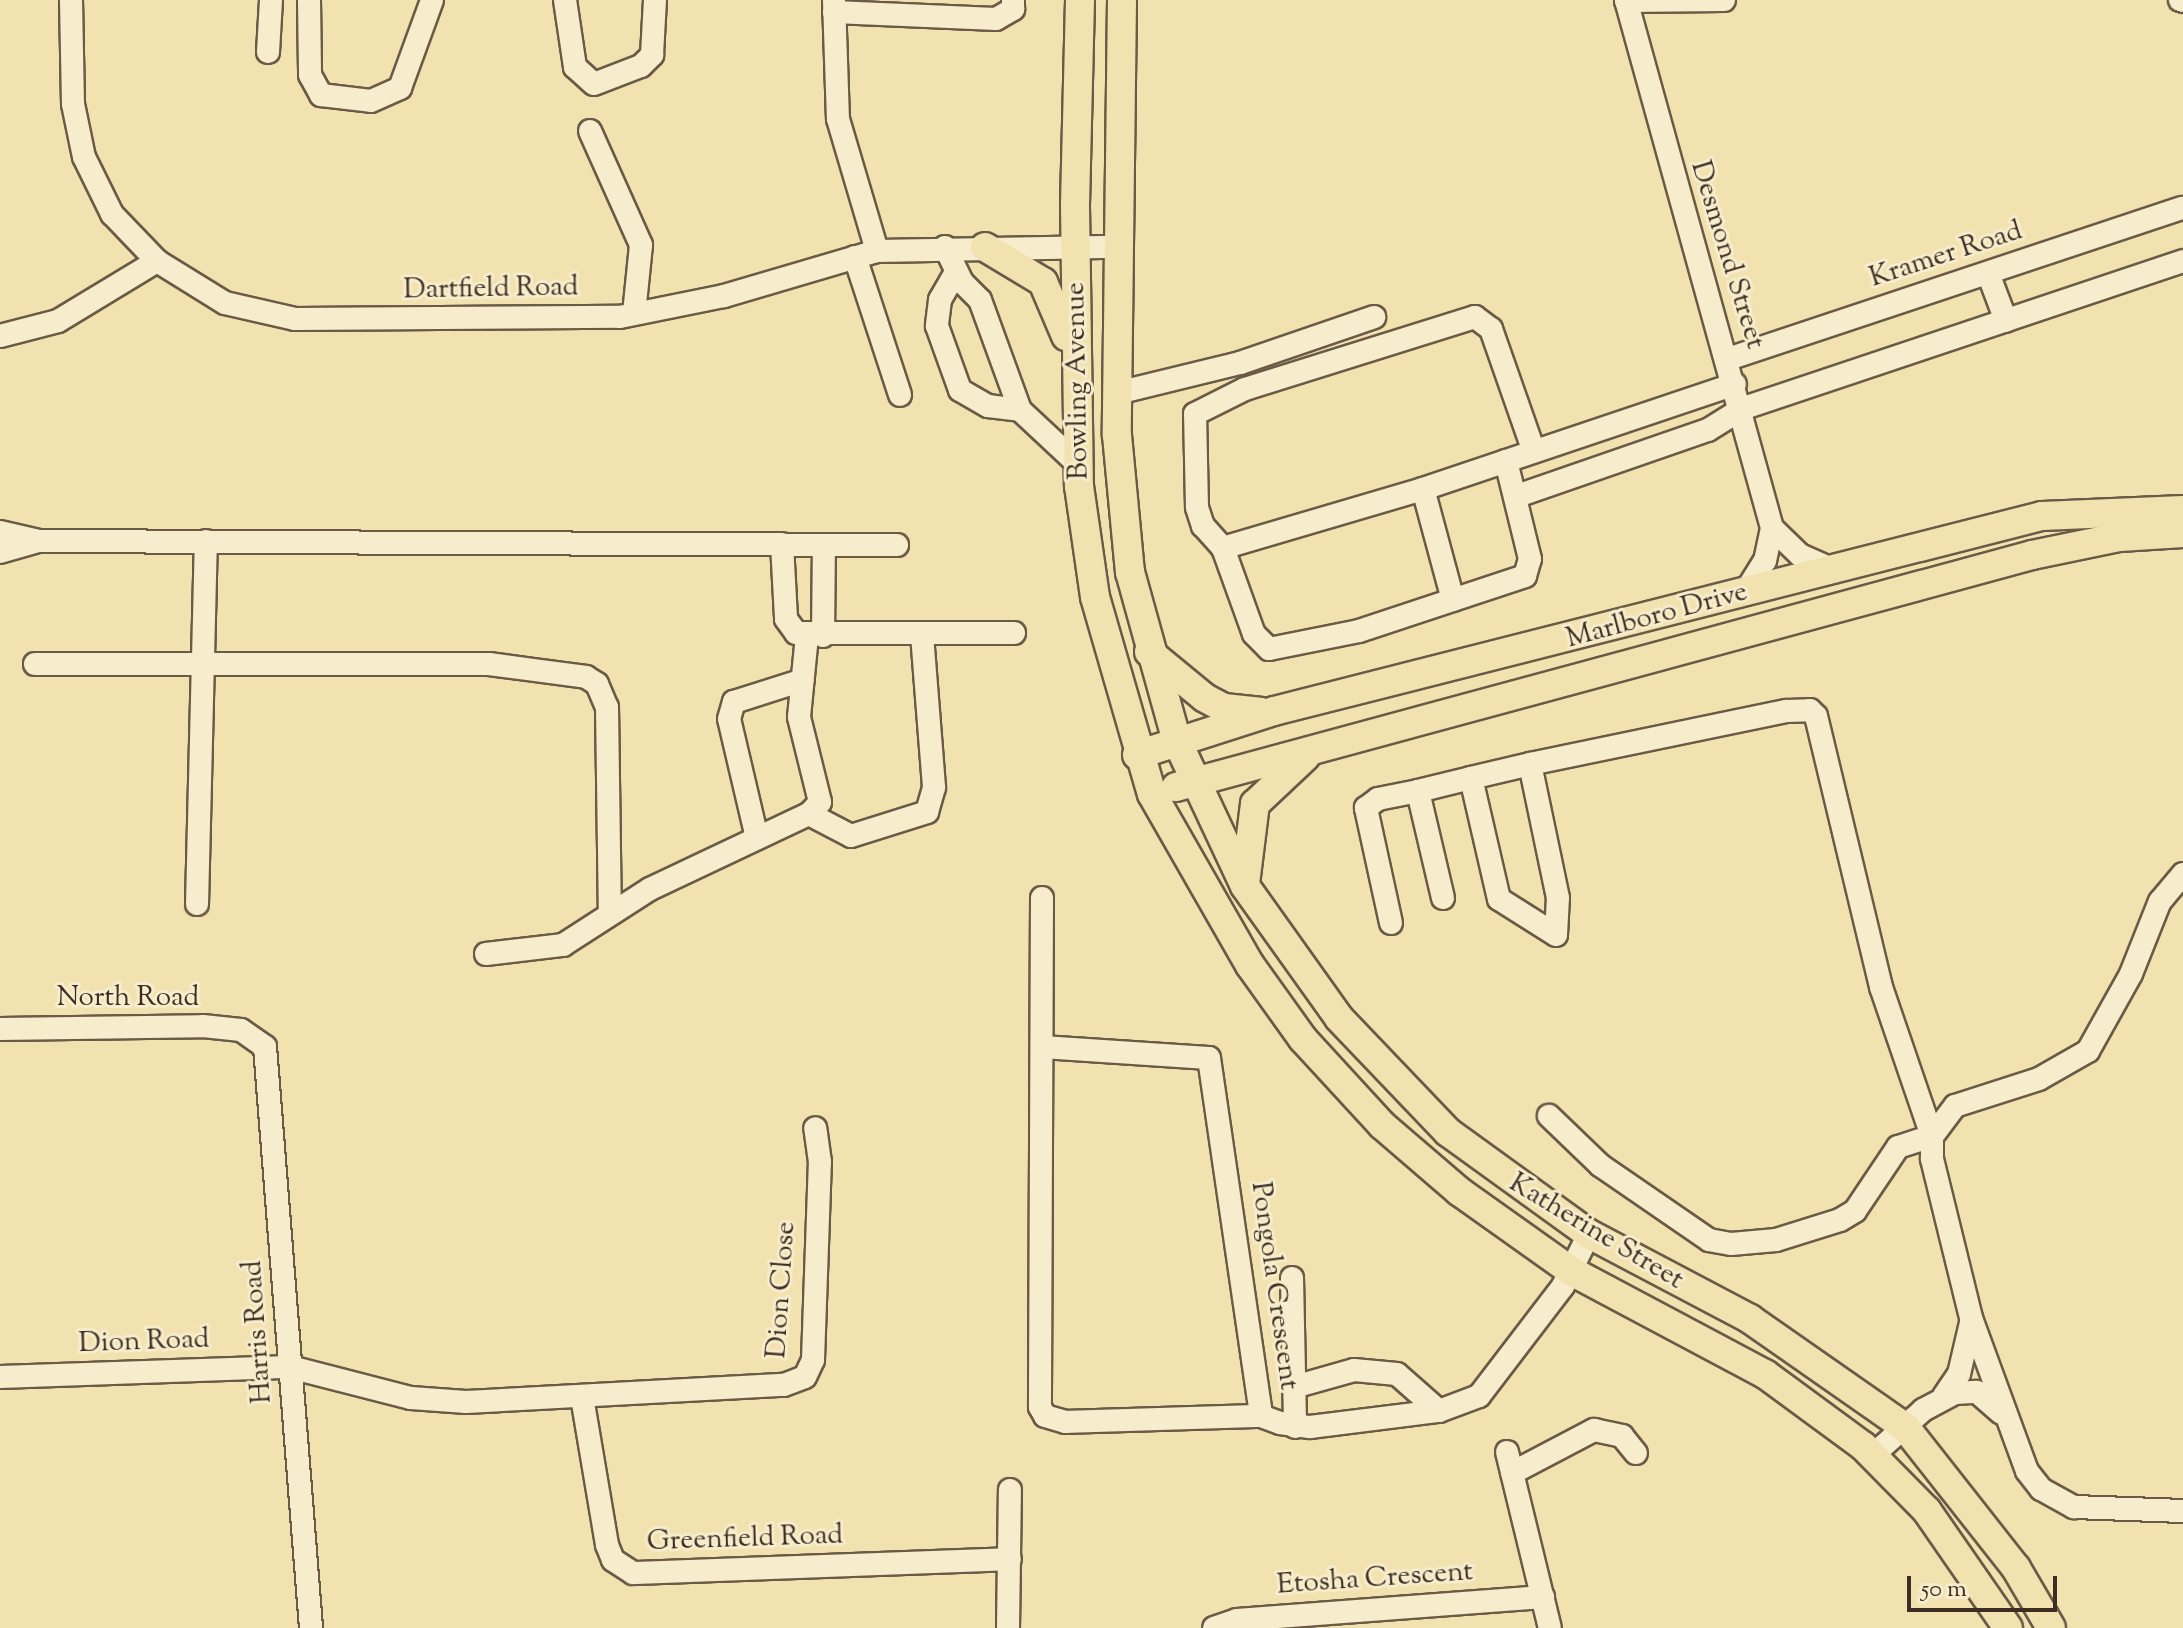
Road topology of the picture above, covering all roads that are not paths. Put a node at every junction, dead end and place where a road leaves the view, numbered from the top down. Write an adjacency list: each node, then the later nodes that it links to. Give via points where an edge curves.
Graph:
1 (71, 0): 22 (street, Dartfield Road, via 73,104 84,157 112,214)
2 (271, 0): 13 (street)
3 (309, 0): 4 (street, via 310,75 321,95 371,101 400,88)
4 (432, 0)
5 (565, 0): 6 (street, via 575,67 594,84 641,66 652,55)
6 (655, 0)
7 (1013, 0): 12 (street, via 1013,9 996,19)
8 (1080, 0): 16 (main road, Bowling Avenue)
9 (1122, 0): 19 (main road, Bowling Avenue)
10 (1626, 0): 11 (street); 30 (street, Desmond Street, via 1662,147)
11 (1724, 0)
12 (834, 6): 20 (street, via 838,119)
13 (268, 52)
14 (590, 131): 26 (street, via 641,245)
15 (2183, 208): 25 (street, Kramer Road)
16 (1075, 246): 18 (street, Dartfield Road); 19 (street, Dartfield Road); 31 (main road, Bowling Avenue)
17 (945, 247): 18 (street, Dartfield Road); 20 (street, Dartfield Road); 24 (street)
18 (985, 247): 31 (main road, via 1013,259 1052,292)
19 (1117, 247): 33 (main road, Bowling Avenue)
20 (877, 251): 21 (street, Dartfield Road)
21 (855, 257): 26 (street, Dartfield Road); 34 (street)
22 (157, 261): 26 (street, Dartfield Road, via 225,303 295,319); 29 (street, via 58,321)
23 (2183, 261): 28 (street)
24 (956, 272): 36 (street, via 980,300); 36 (street, via 940,300 937,326 960,390 988,406)
25 (1988, 273): 28 (street); 30 (street, Kramer Road)
26 (634, 314)
27 (1374, 317): 33 (street, via 1240,363)
28 (2006, 321): 35 (street)
29 (0, 336)
30 (1728, 359): 32 (street, Desmond Street)
31 (1075, 368): 39 (main road, Bowling Avenue)
32 (1735, 384): 35 (street, Desmond Street); 37 (street)
33 (1117, 393): 61 (main road, Bowling Avenue, via 1130,572)
34 (900, 395)
35 (1741, 409): 41 (street, via 1708,430); 43 (street, Desmond Street)
36 (1020, 410): 39 (street)
37 (1533, 449): 38 (street); 51 (street, via 1491,329 1475,317 1248,398 1205,404 1193,428 1197,507 1203,526)
38 (1506, 461): 40 (street); 41 (street)
39 (1078, 464): 68 (main road, Bowling Avenue, via 1095,597)
40 (1423, 489): 51 (street, via 1239,548); 57 (street)
41 (1517, 496): 57 (street, via 1530,559 1525,576)
42 (2183, 510): 53 (main road, Marlboro Drive, via 2042,516)
43 (1772, 528): 53 (street, via 1800,555); 54 (street, Desmond Street, via 1765,561)
44 (0, 532): 46 (street)
45 (2183, 533): 67 (main road, Marlboro Drive, via 2120,537 2032,555)
46 (38, 541): 47 (street); 52 (street)
47 (206, 541): 48 (street); 63 (street)
48 (782, 544): 49 (street); 56 (street)
49 (824, 545): 50 (street); 55 (street)
50 (897, 545)
51 (1223, 548): 57 (street, via 1254,634 1275,651)
52 (0, 552)
53 (1831, 569): 54 (main road, Marlboro Drive)
54 (1744, 594): 65 (main road, Marlboro Drive)
55 (823, 595): 56 (street); 60 (street)
56 (785, 596): 60 (street, via 788,627)
57 (1453, 600)
58 (922, 633): 59 (street); 60 (street); 74 (street, via 934,787 927,812 851,836)
59 (1014, 633)
60 (815, 636): 64 (street)
61 (1148, 651): 65 (main road, via 1220,706); 66 (main road, Bowling Avenue)
62 (35, 664): 63 (street)
63 (205, 665): 80 (street); 81 (street, via 504,665 597,684 607,707)
64 (803, 680): 74 (street, via 799,717 820,789 820,802); 75 (street, via 734,702 729,719)
65 (1274, 711): 66 (main road, Marlboro Drive)
66 (1177, 741): 68 (main road, Marlboro Drive); 71 (main road, Bowling Avenue)
67 (1312, 751): 71 (main road, Marlboro Drive); 77 (main road, via 1255,804)
68 (1137, 755): 73 (main road, Bowling Avenue)
69 (1530, 764): 70 (street); 70 (street, via 1558,898 1556,935 1499,899); 89 (street, via 1810,710 1881,987)
70 (1471, 778): 72 (street)
71 (1193, 783): 73 (main road, Marlboro Drive); 77 (main road, Katherine Street)
72 (1418, 791): 79 (street); 82 (street, via 1378,799 1366,808)
73 (1152, 794): 91 (main road, Katherine Street, via 1250,965 1303,1039 1433,1170)
74 (809, 814): 75 (street)
75 (757, 838): 81 (street)
76 (2183, 874): 89 (street, via 2160,901 2131,974 2088,1051 2039,1079 1966,1100 1941,1117)
77 (1245, 886): 90 (main road, Katherine Street, via 1282,946 1386,1072 1496,1171)
78 (1042, 898): 86 (street)
79 (1443, 898)
80 (197, 904)
81 (610, 910): 83 (street, via 603,922 563,945)
82 (1391, 923)
83 (486, 954)
84 (0, 1029): 85 (street, North Road, via 203,1026)
85 (256, 1036): 94 (street, Harris Road, via 265,1047 273,1086)
86 (1042, 1047): 101 (street, Pongola Crescent, via 1209,1058); 101 (street, via 1040,1407 1045,1416 1066,1422)
87 (1549, 1116): 89 (street, via 1600,1165 1709,1240 1731,1244 1776,1240 1840,1220 1855,1211 1898,1147)
88 (815, 1128): 98 (street, Dion Close, via 820,1162 813,1360 805,1377 784,1385)
89 (1932, 1136): 93 (street, via 1932,1159)
90 (1589, 1234): 91 (street, Pongola Crescent); 103 (main road, Katherine Street, via 1750,1319)
91 (1571, 1271): 99 (street, Pongola Crescent, via 1491,1385 1467,1403); 105 (main road, Katherine Street, via 1765,1374)
92 (1292, 1278): 96 (street)
93 (1971, 1318): 97 (street, via 1959,1374); 100 (street)
94 (290, 1367): 95 (street, Dion Road); 98 (street, via 411,1398); 110 (street, Harris Road)
95 (0, 1377)
96 (1294, 1387): 99 (street, via 1354,1370 1397,1374); 102 (street)
97 (1944, 1396): 100 (street, via 1977,1392); 103 (street)
98 (582, 1397): 108 (street, Greenfield Road, via 607,1545 613,1560 633,1573)
99 (1439, 1411): 102 (street, Pongola Crescent)
100 (2002, 1414): 107 (street, via 2027,1471 2057,1501 2092,1509)
101 (1261, 1416): 102 (street, Pongola Crescent)
102 (1295, 1427)
103 (1905, 1427): 105 (street); 115 (main road, Katherine Street, via 2016,1568)
104 (1636, 1453): 109 (street, via 1622,1436 1594,1430 1510,1462)
105 (1872, 1456): 114 (main road, Katherine Street, via 1927,1511)
106 (1010, 1490): 108 (street)
107 (2183, 1511)
108 (1010, 1559): 111 (street)
109 (1543, 1597): 112 (street, Etosha Crescent, via 1237,1620); 113 (street)
110 (311, 1628)
111 (1008, 1628)
112 (1214, 1628)
113 (1550, 1628)
114 (2008, 1628)
115 (2051, 1628)

